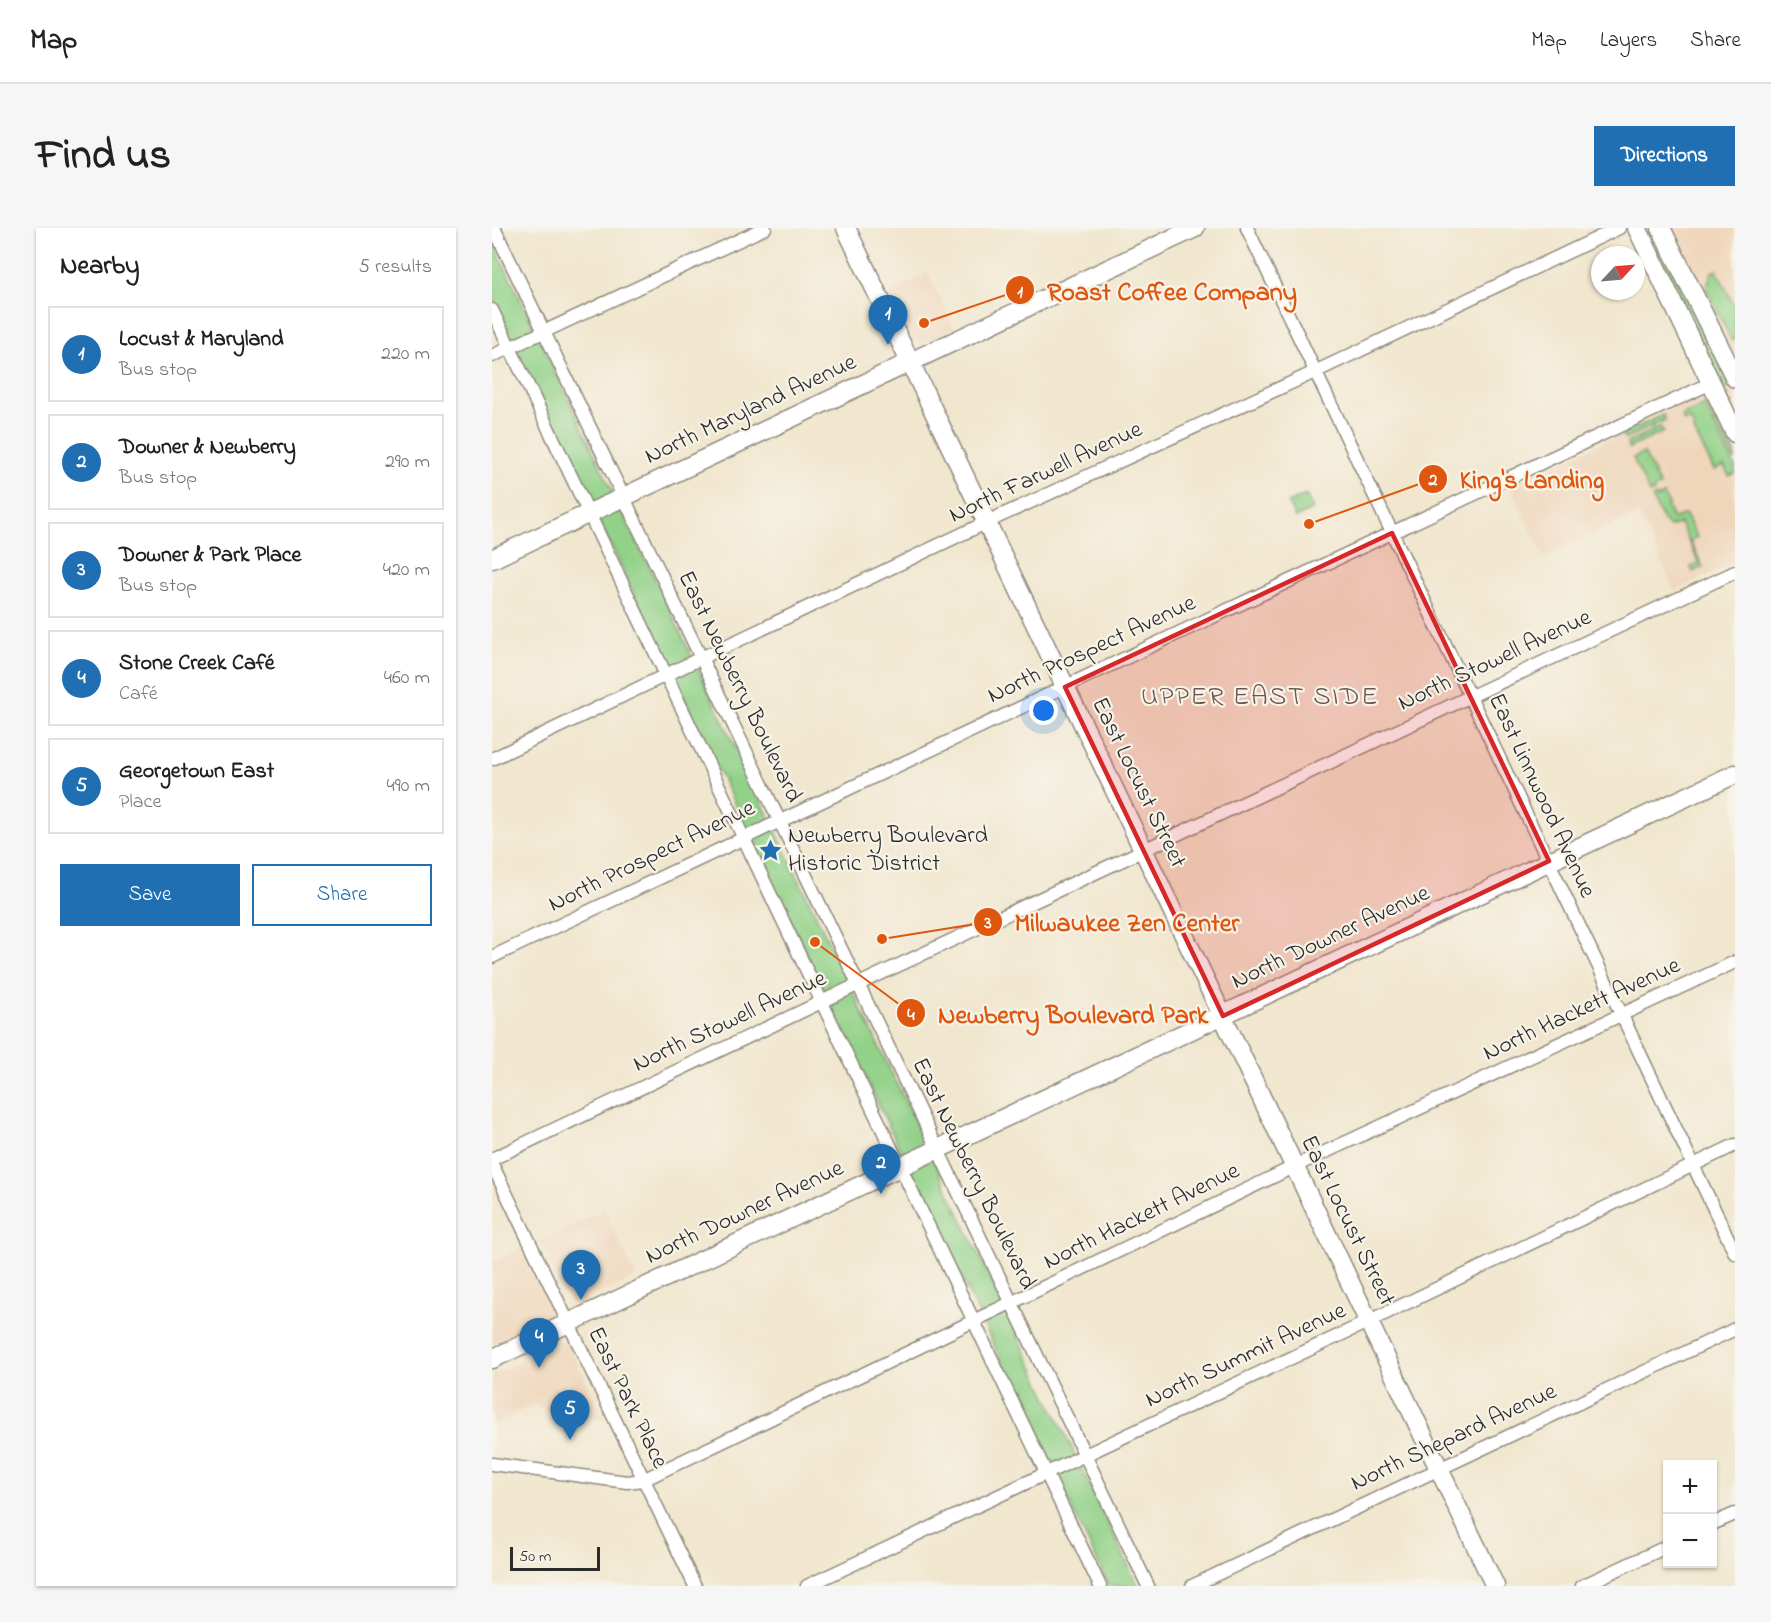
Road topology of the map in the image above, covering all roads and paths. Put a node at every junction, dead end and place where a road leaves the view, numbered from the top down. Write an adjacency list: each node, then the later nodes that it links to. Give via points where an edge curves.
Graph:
1 (495, 228): 10 (street, East Newberry Boulevard)
2 (765, 228): 10 (street)
3 (846, 228): 13 (street, East Locust Street)
4 (1195, 228): 13 (street, North Maryland Avenue)
5 (1247, 228): 14 (street, East Linnwood Avenue)
6 (1619, 228): 14 (street, North Farwell Avenue)
7 (1637, 228): 16 (street)
8 (1661, 228): 15 (street)
9 (492, 310): 11 (street)
10 (544, 331): 11 (street); 18 (street, East Newberry Boulevard)
11 (510, 347): 12 (street); 19 (street)
12 (492, 356)
13 (910, 361): 18 (street, North Maryland Avenue); 20 (street, East Locust Street)
14 (1315, 371): 20 (street, North Farwell Avenue); 21 (street, East Linnwood Avenue)
15 (1735, 378)
16 (1711, 383): 17 (street); 21 (street, North Prospect Avenue)
17 (1735, 433)
18 (624, 496): 19 (street, North Maryland Avenue); 24 (street, East Newberry Boulevard)
19 (589, 513): 22 (street, North Maryland Avenue); 25 (street)
20 (987, 523): 24 (street, North Farwell Avenue); 26 (street, East Locust Street)
21 (1392, 533): 26 (street, North Prospect Avenue); 27 (street, East Linnwood Avenue)
22 (492, 559)
23 (1735, 572): 27 (street, North Stowell Avenue)
24 (701, 658): 25 (street, North Farwell Avenue); 30 (street, East Newberry Boulevard)
25 (666, 675): 28 (street, North Farwell Avenue); 31 (street)
26 (1065, 687): 30 (street, North Prospect Avenue); 32 (street, East Locust Street)
27 (1470, 696): 32 (street, North Stowell Avenue); 33 (street, East Linnwood Avenue)
28 (492, 759)
29 (1735, 774): 33 (street, North Downer Avenue)
30 (779, 820): 31 (street, North Prospect Avenue); 36 (street, East Newberry Boulevard)
31 (743, 837): 34 (street, North Prospect Avenue); 37 (street)
32 (1144, 851): 36 (street, North Stowell Avenue); 39 (street, East Locust Street)
33 (1549, 861): 38 (street, East Linnwood Avenue); 39 (street, North Downer Avenue)
34 (492, 957)
35 (1735, 962): 38 (street, North Hackett Avenue)
36 (859, 985): 37 (street, North Stowell Avenue); 41 (street, East Newberry Boulevard)
37 (822, 1002): 42 (street, North Stowell Avenue); 45 (street)
38 (1621, 1015): 44 (street, East Linnwood Avenue); 46 (street, North Hackett Avenue)
39 (1223, 1016): 41 (street, North Downer Avenue); 46 (street, East Locust Street)
40 (1735, 1145): 44 (street, North Summit Avenue)
41 (938, 1150): 45 (street, North Downer Avenue); 48 (street, East Newberry Boulevard)
42 (492, 1159)
43 (492, 1164): 51 (street, East Park Place)
44 (1693, 1165): 47 (street, East Linnwood Avenue); 50 (street, North Summit Avenue)
45 (901, 1167): 49 (street); 51 (street, North Downer Avenue)
46 (1295, 1167): 48 (street, North Hackett Avenue); 50 (street, East Locust Street)
47 (1735, 1253)
48 (1012, 1303): 49 (street, North Hackett Avenue); 54 (street, East Newberry Boulevard)
49 (974, 1321): 57 (street); 58 (street, North Hackett Avenue)
50 (1369, 1322): 54 (street, North Summit Avenue); 56 (street, East Locust Street)
51 (568, 1323): 53 (street, North Downer Avenue); 58 (street, East Park Place)
52 (1735, 1329): 56 (street, North Shepard Avenue)
53 (492, 1359)
54 (1084, 1454): 57 (street, North Summit Avenue); 65 (street, East Newberry Boulevard)
55 (492, 1464): 58 (street, North Hackett Avenue, via 627,1482)
56 (1439, 1469): 66 (street, North Shepard Avenue); 67 (street, East Locust Street)
57 (1046, 1472): 63 (street, North Summit Avenue); 64 (street)
58 (643, 1480): 62 (street, East Park Place)
59 (1735, 1514): 60 (street)
60 (1717, 1522)
61 (1663, 1548): 68 (street)
62 (695, 1586)
63 (807, 1586)
64 (1100, 1586)
65 (1148, 1586)
66 (1192, 1586)
67 (1495, 1586)
68 (1581, 1586)

